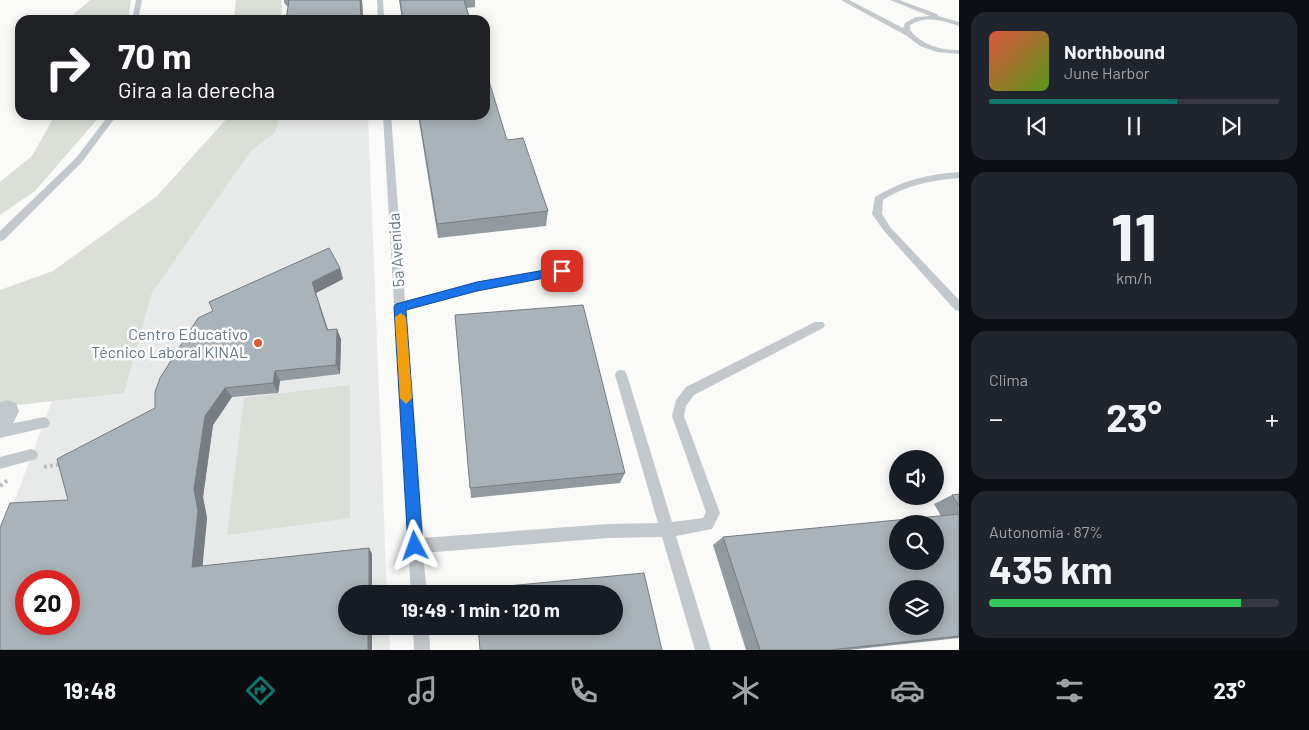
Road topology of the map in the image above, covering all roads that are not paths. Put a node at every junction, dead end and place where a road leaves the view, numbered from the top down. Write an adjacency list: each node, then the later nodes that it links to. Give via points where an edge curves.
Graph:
1 (139, 0): 5 (lane)
2 (380, 0): 6 (lane)
3 (844, 0): 8 (lane)
4 (894, 0): 7 (lane)
5 (136, 15)
6 (381, 15)
7 (956, 23): 8 (lane, via 930,18 912,21 906,30)
8 (910, 36): 9 (lane)
9 (941, 50): 10 (lane); 11 (lane)
10 (959, 52)
11 (957, 61)
12 (109, 120): 15 (lane, via 79,160)
13 (387, 120): 17 (lane, 5a Avenida)
14 (959, 175): 18 (lane, via 927,180 884,195 878,199 878,214 887,229)
15 (0, 237)
16 (562, 271): 17 (lane, via 480,286)
17 (400, 307): 26 (lane, 5a Avenida)
18 (959, 307)
19 (819, 325): 25 (lane, via 690,390 680,404 678,416 713,512 707,524)
20 (621, 375): 25 (lane)
21 (2, 422): 22 (lane)
22 (44, 423)
23 (33, 461): 24 (lane)
24 (0, 463)
25 (667, 530): 26 (lane, via 608,531); 30 (lane)
26 (415, 546): 27 (lane, 5a Avenida)
27 (418, 585)
28 (421, 635): 29 (lane)
29 (422, 650)
30 (703, 650)

